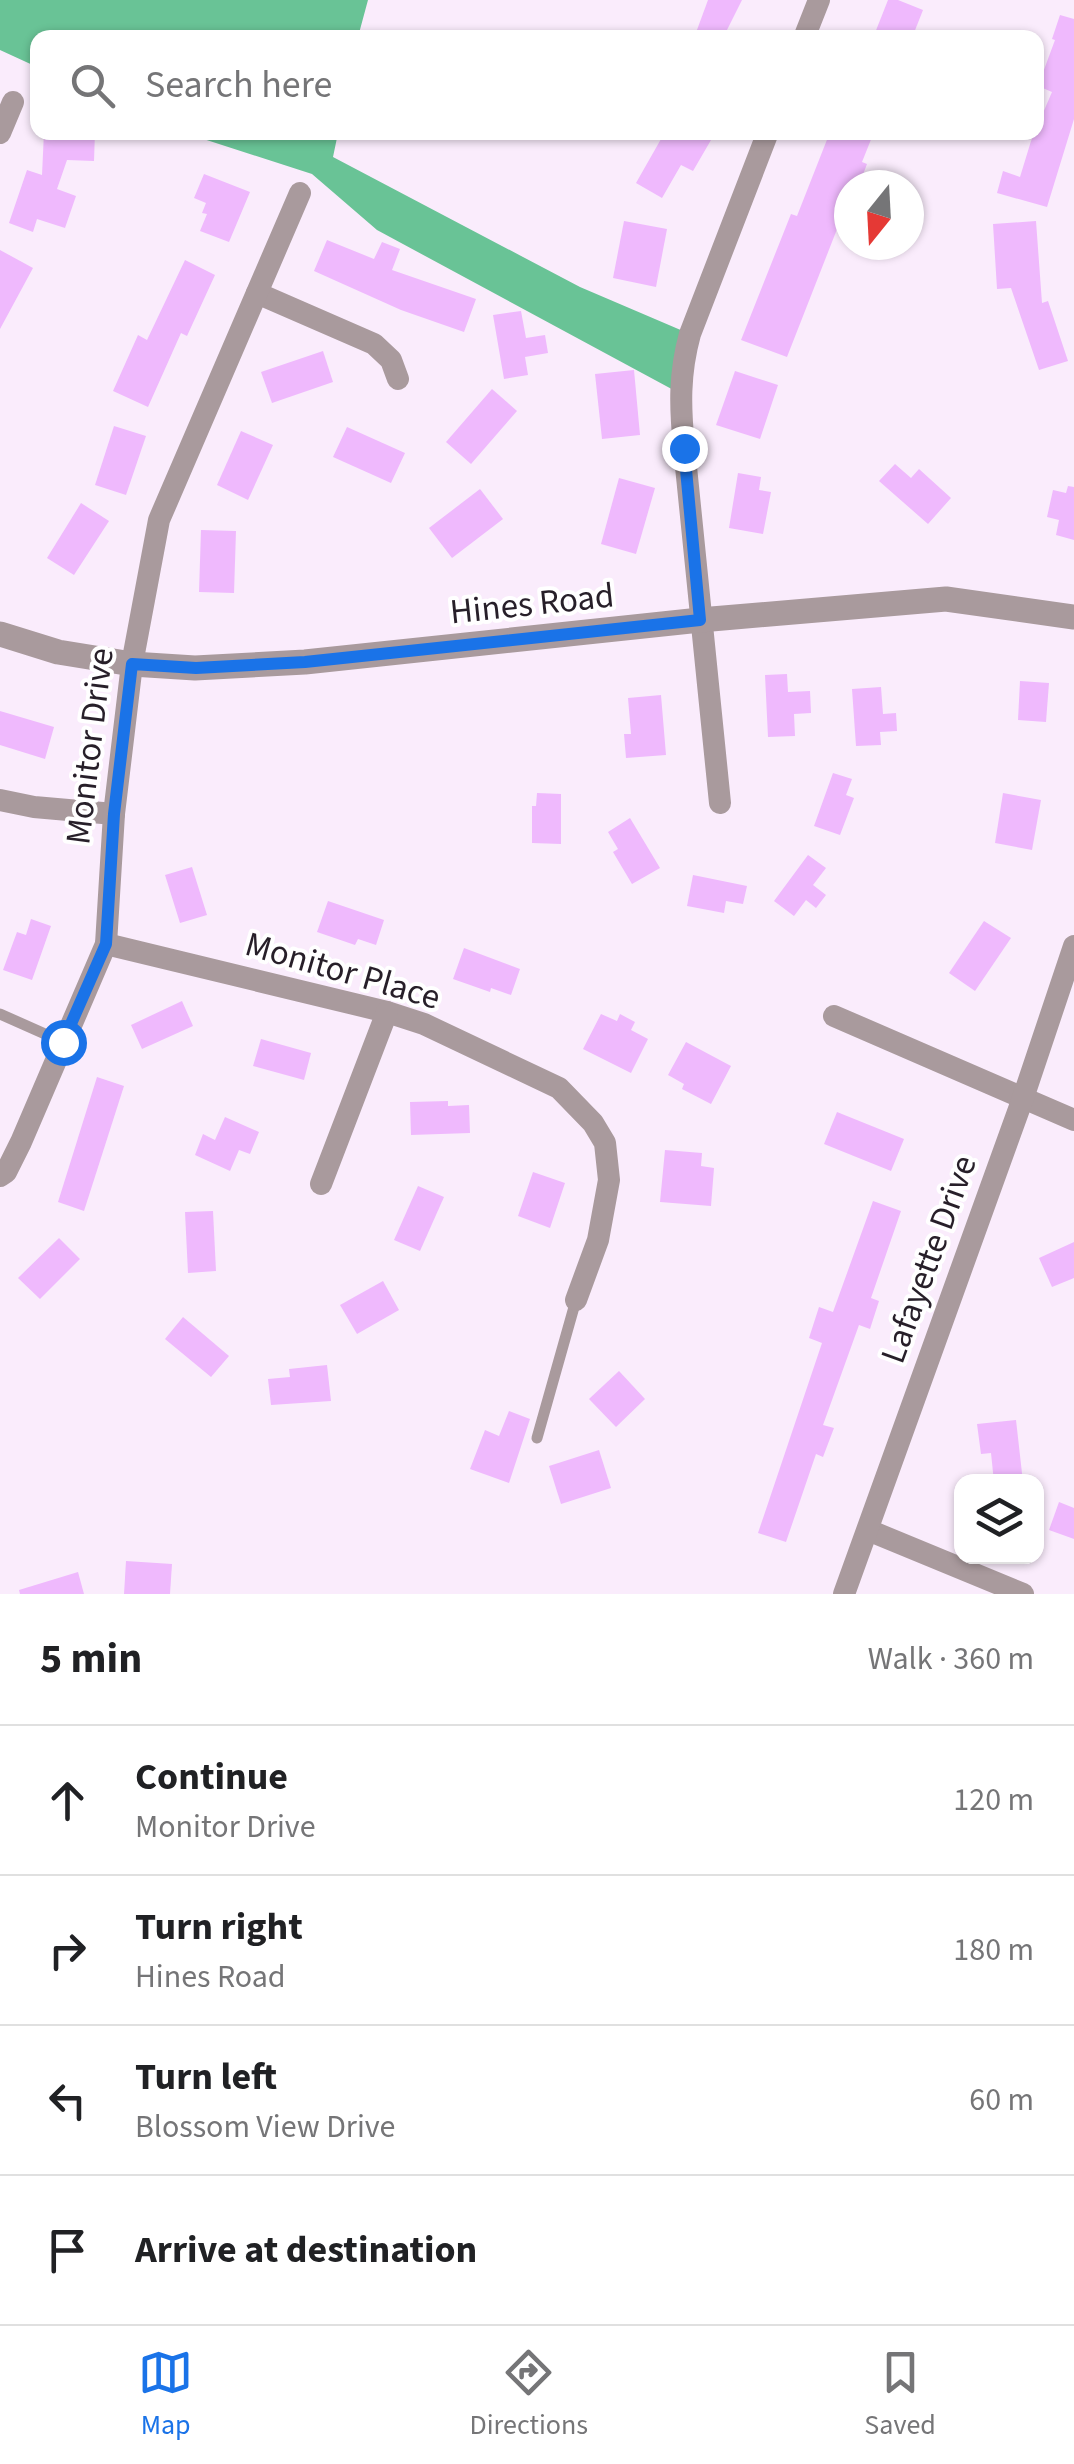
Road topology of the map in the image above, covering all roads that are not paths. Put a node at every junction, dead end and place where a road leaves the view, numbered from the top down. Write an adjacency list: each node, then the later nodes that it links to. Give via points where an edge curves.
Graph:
1 (819, 0): 2 (street)
2 (807, 30)
3 (13, 102): 4 (street)
4 (0, 133)
5 (765, 140): 10 (street, via 680,369)
6 (300, 192): 7 (street, Monitor Drive)
7 (256, 294): 8 (street, via 374,344); 12 (street, Monitor Drive, via 159,520)
8 (398, 379)
9 (1074, 617): 10 (street, Hines Road, via 946,599)
10 (700, 620): 12 (street, Hines Road, via 305,662); 14 (street)
11 (0, 634): 12 (street, Hines Road)
12 (132, 664): 15 (street, Monitor Drive)
13 (0, 800): 15 (street)
14 (720, 802)
15 (114, 814): 16 (street, Monitor Drive)
16 (106, 944): 18 (street, Monitor Place); 21 (street, Monitor Drive)
17 (1074, 946): 22 (street, Lafayette Drive)
18 (387, 1012): 26 (street); 27 (street, Monitor Place, via 559,1088 592,1123 605,1143 609,1180 598,1240)
19 (0, 1014): 21 (lane)
20 (834, 1016): 22 (street)
21 (63, 1042): 24 (street, Monitor Drive)
22 (1023, 1098): 23 (street); 29 (street, Lafayette Drive)
23 (1074, 1120)
24 (11, 1137): 25 (street, Monitor Drive)
25 (0, 1176)
26 (321, 1184)
27 (576, 1300): 28 (lane)
28 (538, 1438)
29 (868, 1530): 30 (street, Lafayette Drive); 31 (street)
30 (844, 1594)
31 (1023, 1594)

